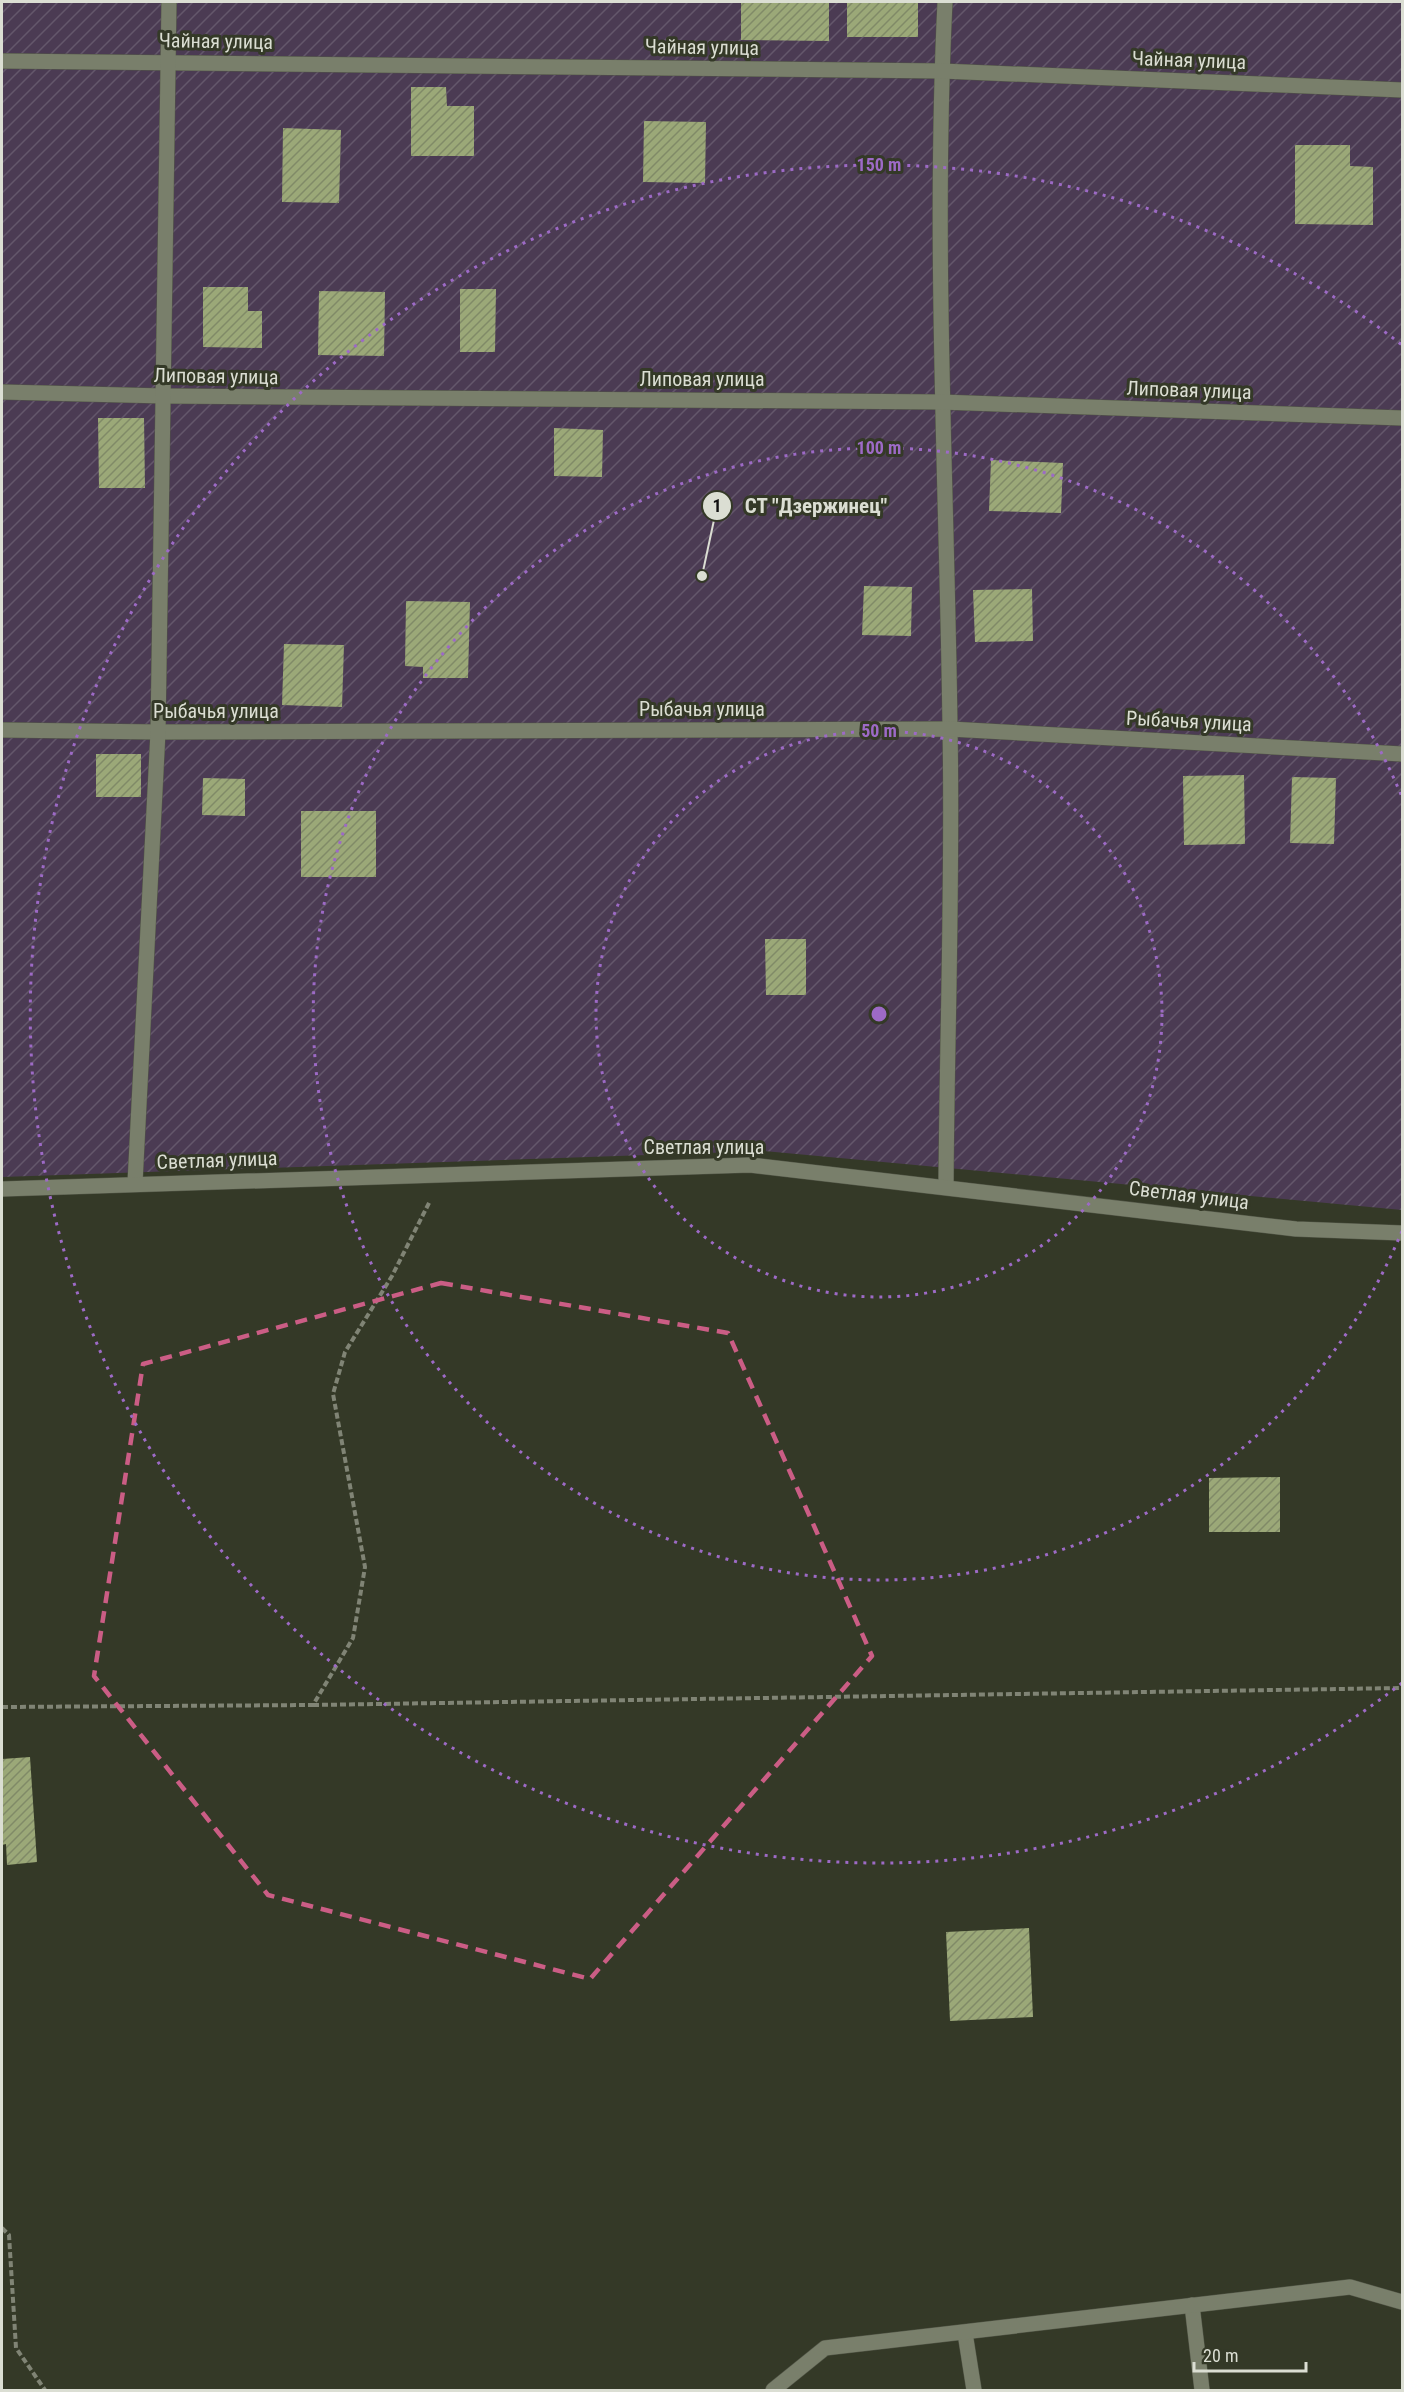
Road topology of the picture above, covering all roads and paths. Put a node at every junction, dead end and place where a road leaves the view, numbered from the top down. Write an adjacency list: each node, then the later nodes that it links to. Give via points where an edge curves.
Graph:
1 (169, 2): 4 (street)
2 (945, 2): 5 (street)
3 (2, 61): 4 (street, Чайная улица)
4 (169, 62): 5 (street, Чайная улица); 8 (street)
5 (942, 71): 6 (street, Чайная улица); 9 (street)
6 (1402, 90)
7 (2, 392): 8 (street, Липовая улица)
8 (164, 396): 9 (street, Липовая улица); 13 (street)
9 (941, 402): 10 (street, Липовая улица); 11 (street)
10 (1402, 418)
11 (950, 729): 13 (street, Рыбачья улица); 14 (street, Рыбачья улица); 17 (street)
12 (2, 730): 13 (street, Рыбачья улица)
13 (158, 732): 16 (street)
14 (1402, 754)
15 (444, 1174): 16 (street, Светлая улица); 17 (street, Светлая улица, via 750,1165); 21 (path, via 392,1276 345,1353 333,1394 365,1567 353,1638)
16 (135, 1183): 18 (street, Светлая улица)
17 (946, 1186): 19 (street, Светлая улица, via 1296,1228)
18 (2, 1189)
19 (1402, 1233)
20 (1402, 1688): 21 (path)
21 (313, 1705): 22 (path)
22 (2, 1707)
23 (2, 2228): 27 (path, via 9,2235 16,2348)
24 (1402, 2302): 25 (street, via 1350,2287)
25 (1192, 2306): 26 (street); 30 (street)
26 (965, 2332): 28 (street, via 825,2348); 29 (street)
27 (45, 2391)
28 (773, 2391)
29 (974, 2391)
30 (1202, 2391)

